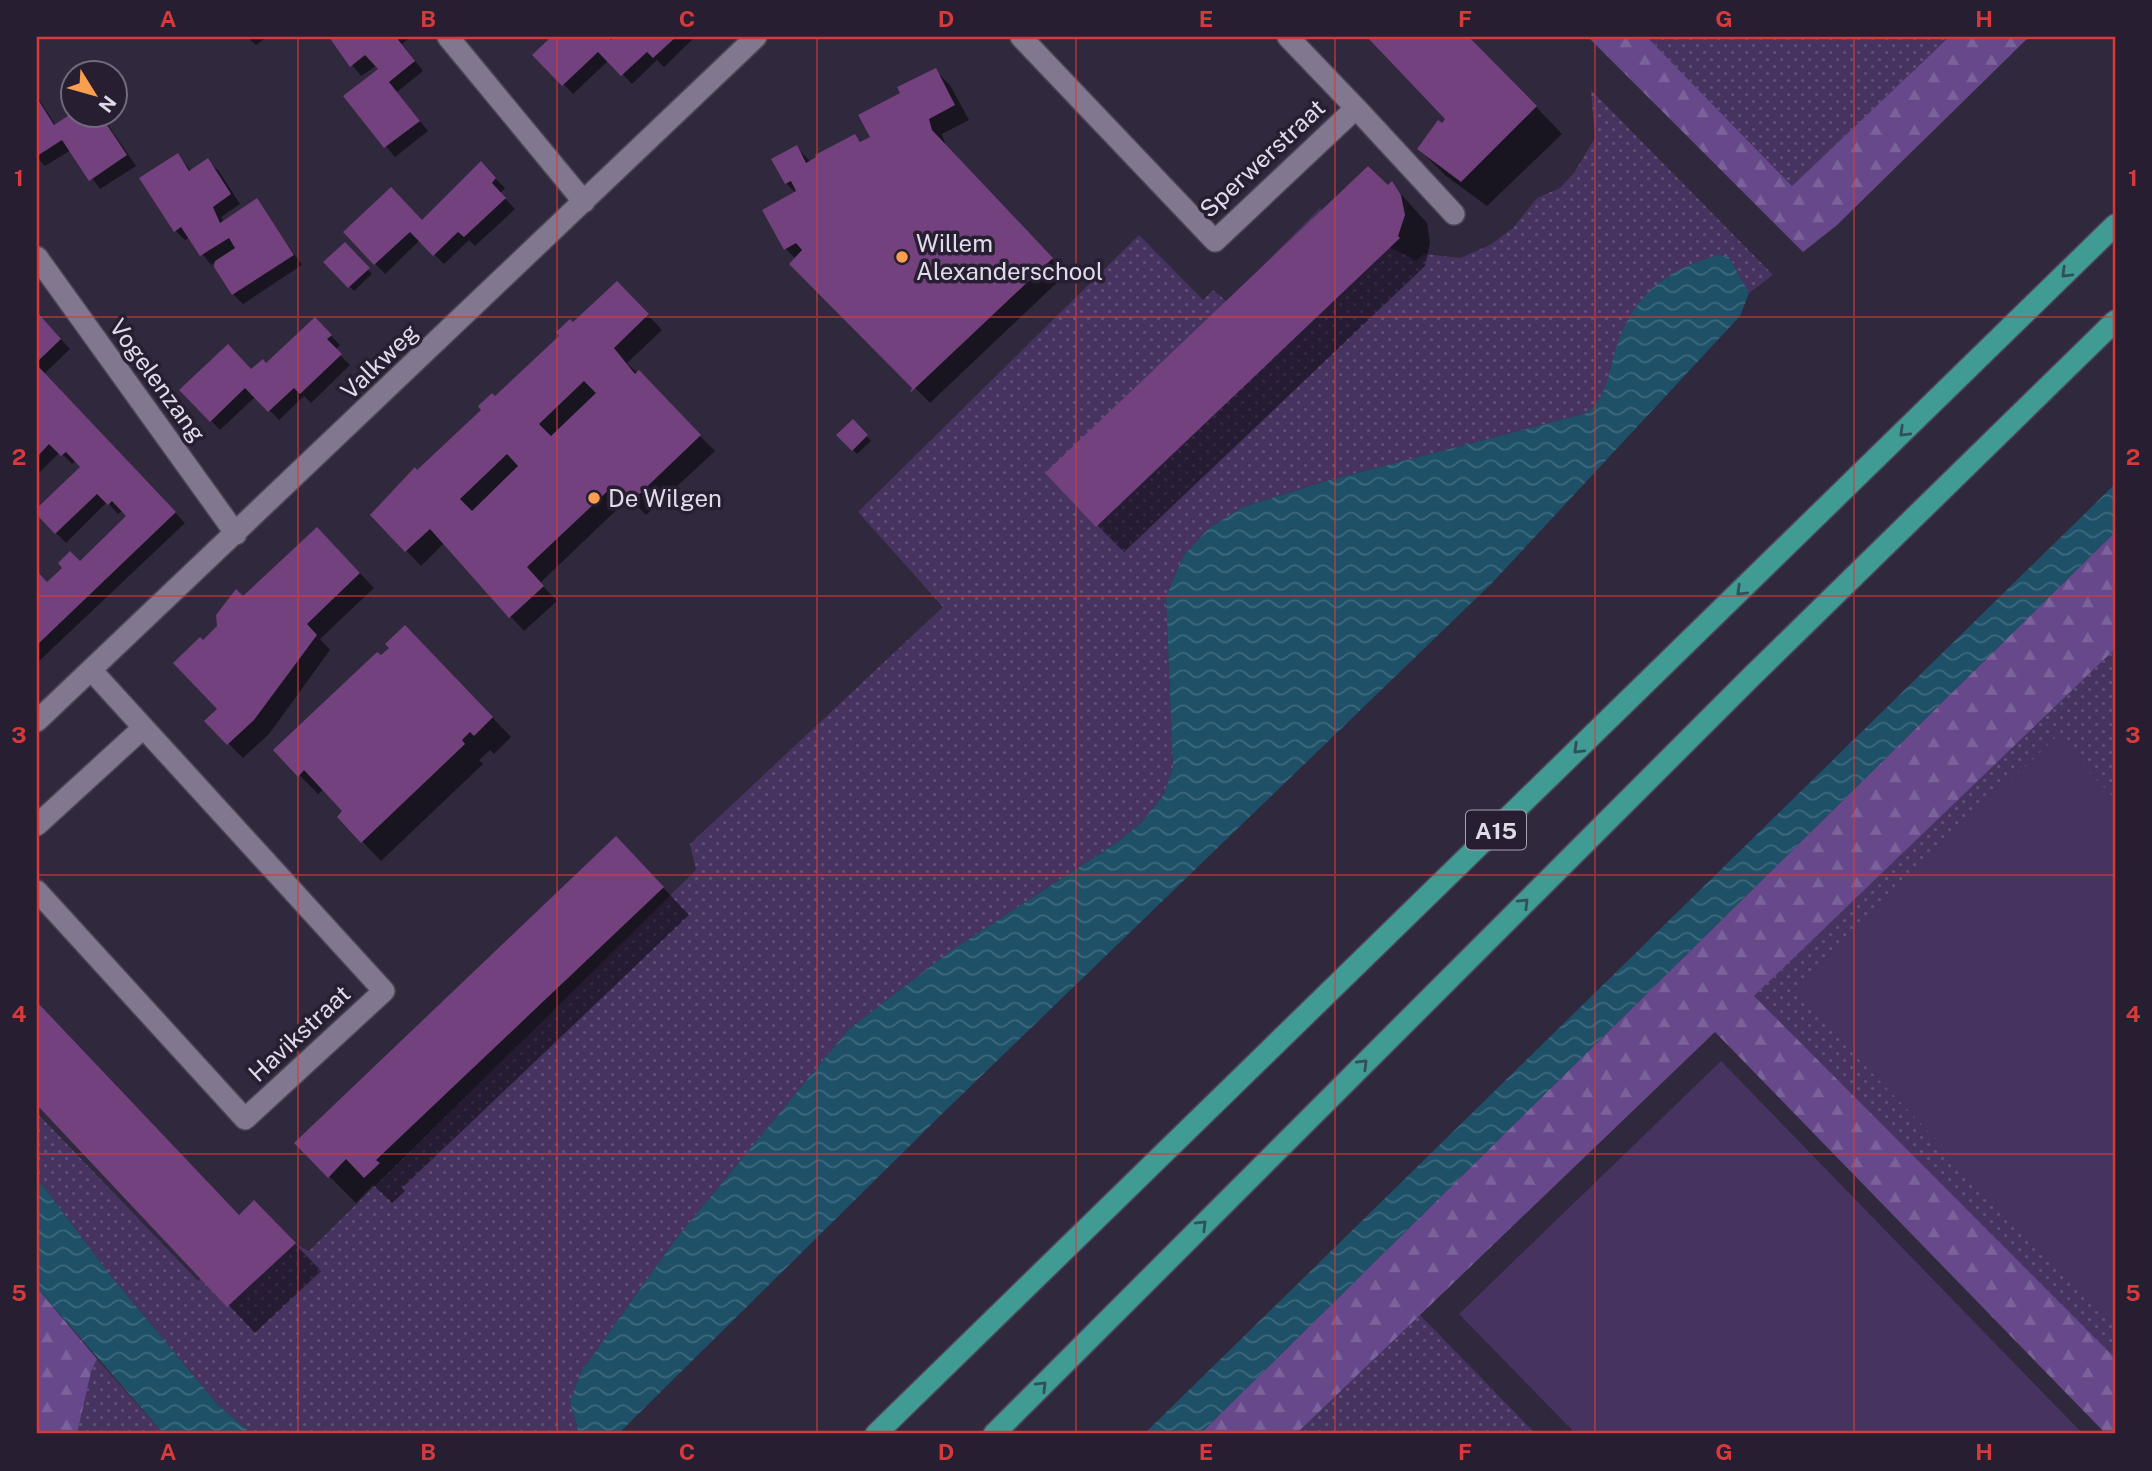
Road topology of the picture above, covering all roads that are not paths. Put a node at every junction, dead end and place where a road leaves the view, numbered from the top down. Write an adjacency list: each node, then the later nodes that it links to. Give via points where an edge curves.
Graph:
1 (448, 37): 6 (street)
2 (756, 37): 6 (street, Valkweg)
3 (1021, 37): 5 (street, Sperwerstraat, via 1215,241)
4 (1288, 37): 5 (street, Sperwerstraat)
5 (1356, 108): 7 (street)
6 (584, 202): 11 (street, Valkweg)
7 (1454, 214)
8 (2115, 225): 17 (highway, A15, one-way to 17)
9 (37, 257): 11 (street, Vogelenzang)
10 (2115, 321): 18 (highway, A15, one-way to 10)
11 (236, 534): 12 (street, Valkweg)
12 (92, 671): 13 (street, Valkweg); 14 (street, Havikstraat)
13 (37, 721)
14 (143, 728): 15 (street); 16 (street, Havikstraat, via 384,991 245,1119)
15 (37, 825)
16 (37, 891)
17 (876, 1434)
18 (993, 1434)

